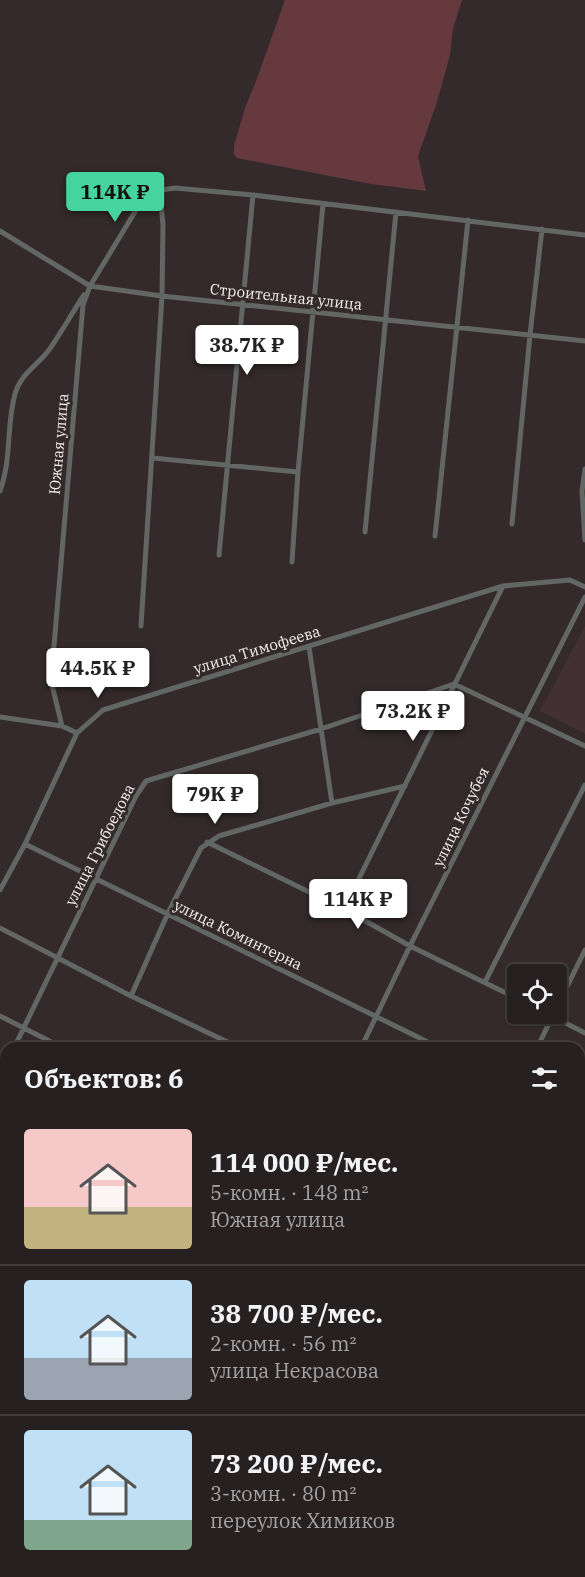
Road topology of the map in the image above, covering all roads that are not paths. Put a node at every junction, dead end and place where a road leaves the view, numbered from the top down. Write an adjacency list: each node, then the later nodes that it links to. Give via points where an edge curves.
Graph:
1 (160, 192): 2 (street, via 176,188); 9 (street, Южная улица, via 147,192); 10 (street)
2 (254, 195): 3 (street); 11 (street)
3 (323, 204): 4 (street); 12 (street)
4 (396, 212): 5 (street); 13 (street)
5 (468, 220): 6 (street); 14 (street)
6 (542, 229): 8 (street); 15 (street)
7 (0, 231): 9 (street, Строительная улица)
8 (585, 235)
9 (90, 286): 10 (street, Строительная улица); 21 (street, via 16,392 10,419 9,458); 36 (street, Южная улица, via 83,305 51,681)
10 (162, 296): 11 (street, Строительная улица); 17 (street)
11 (242, 305): 12 (street, Строительная улица); 18 (street)
12 (313, 312): 13 (street, Строительная улица); 20 (street)
13 (386, 319): 14 (street, Строительная улица); 23 (street)
14 (457, 327): 15 (street, Строительная улица); 24 (street)
15 (530, 335): 16 (street, Строительная улица); 22 (street)
16 (585, 341)
17 (152, 458): 18 (street); 31 (street)
18 (227, 466): 20 (street); 26 (street)
19 (585, 469): 25 (street)
20 (298, 472): 27 (street)
21 (0, 491)
22 (512, 524)
23 (365, 532)
24 (435, 536)
25 (585, 540)
26 (219, 555)
27 (292, 562)
28 (502, 586): 29 (street, улица Тимофеева, via 570,580); 32 (street, улица Тимофеева); 33 (street)
29 (585, 587)
30 (585, 597): 34 (street, улица Кочубея)
31 (141, 626)
32 (309, 647): 37 (street); 38 (street, улица Тимофеева, via 103,710)
33 (454, 684): 34 (street); 37 (street, улица Грибоедова); 41 (street)
34 (524, 716): 39 (street); 50 (street, улица Кочубея)
35 (0, 717): 36 (street)
36 (62, 726): 38 (street)
37 (321, 729): 42 (street); 45 (street, улица Грибоедова, via 146,781)
38 (77, 733): 44 (street, улица Тимофеева)
39 (585, 746)
40 (585, 785): 53 (street)
41 (405, 786): 42 (street); 47 (street)
42 (332, 803): 43 (street)
43 (207, 842): 47 (street); 48 (street)
44 (25, 844): 45 (street, улица Коминтерна); 46 (street, улица Тимофеева)
45 (96, 879): 48 (street, улица Коминтерна); 52 (street, улица Грибоедова)
46 (0, 890)
47 (344, 909): 50 (street)
48 (168, 913): 56 (street); 58 (street, улица Коминтерна)
49 (0, 928): 52 (street)
50 (410, 946): 53 (street); 58 (street, улица Кочубея)
51 (585, 950): 54 (street)
52 (56, 958): 56 (street); 61 (street, улица Грибоедова)
53 (485, 982): 55 (street)
54 (567, 987)
55 (507, 993)
56 (131, 996): 65 (street)
57 (0, 1016): 61 (street)
58 (376, 1017): 66 (street, улица Кочубея); 67 (street, улица Коминтерна)
59 (567, 1023): 62 (street)
60 (548, 1024): 68 (street)
61 (25, 1029): 63 (street, улица Грибоедова); 64 (street)
62 (585, 1033)
63 (17, 1042)
64 (51, 1042)
65 (227, 1042)
66 (364, 1042)
67 (428, 1042)
68 (540, 1042)

